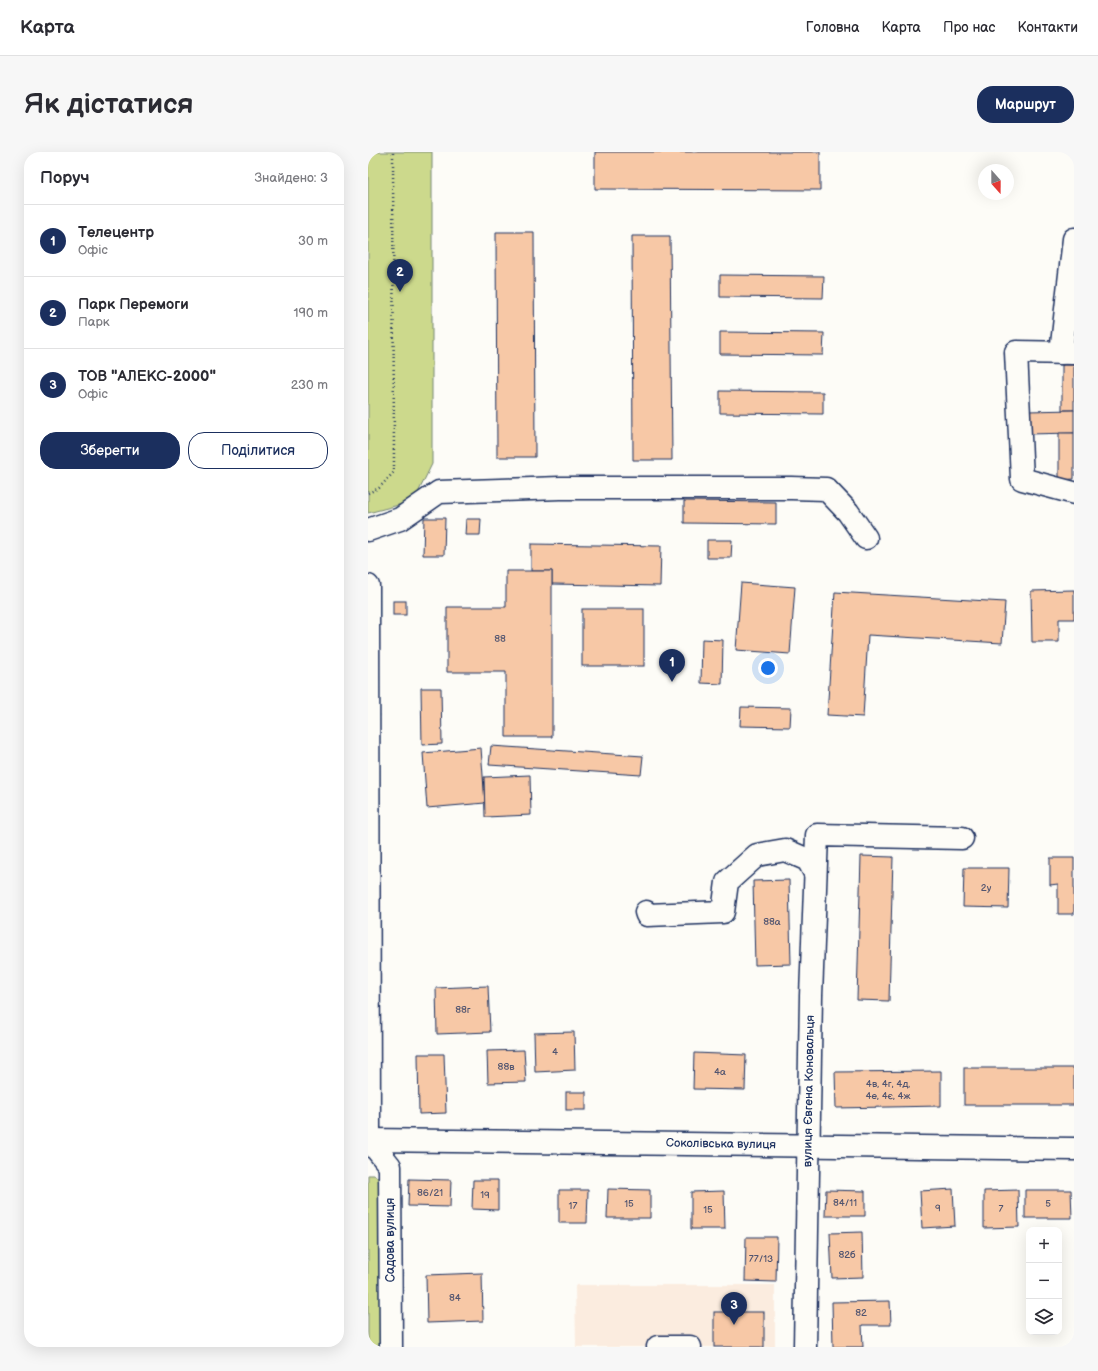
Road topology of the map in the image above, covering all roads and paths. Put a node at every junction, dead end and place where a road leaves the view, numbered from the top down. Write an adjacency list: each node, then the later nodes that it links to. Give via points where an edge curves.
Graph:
1 (393, 152): 4 (path, via 394,472 379,488)
2 (1074, 239): 3 (street)
3 (1068, 353): 5 (street, via 1016,352 1022,479)
4 (368, 493)
5 (1074, 493)
6 (368, 530): 7 (street, via 400,519 439,492 568,488 791,488 826,489 848,512)
7 (866, 538)
8 (368, 586): 12 (street)
9 (962, 838): 10 (street, вулиця Євгена Коновальця, via 818,835)
10 (815, 873): 11 (street, via 808,860 785,850 757,855 726,882 723,912 647,915); 13 (street, вулиця Євгена Коновальця)
11 (646, 912)
12 (368, 1141): 13 (street, Соколівська вулиця); 15 (street, Садова вулиця, via 390,1166)
13 (808, 1145): 14 (street, Соколівська вулиця); 18 (street, вулиця Євгена Коновальця)
14 (1074, 1149)
15 (391, 1347)
16 (658, 1347): 17 (street)
17 (690, 1347)
18 (805, 1347)

